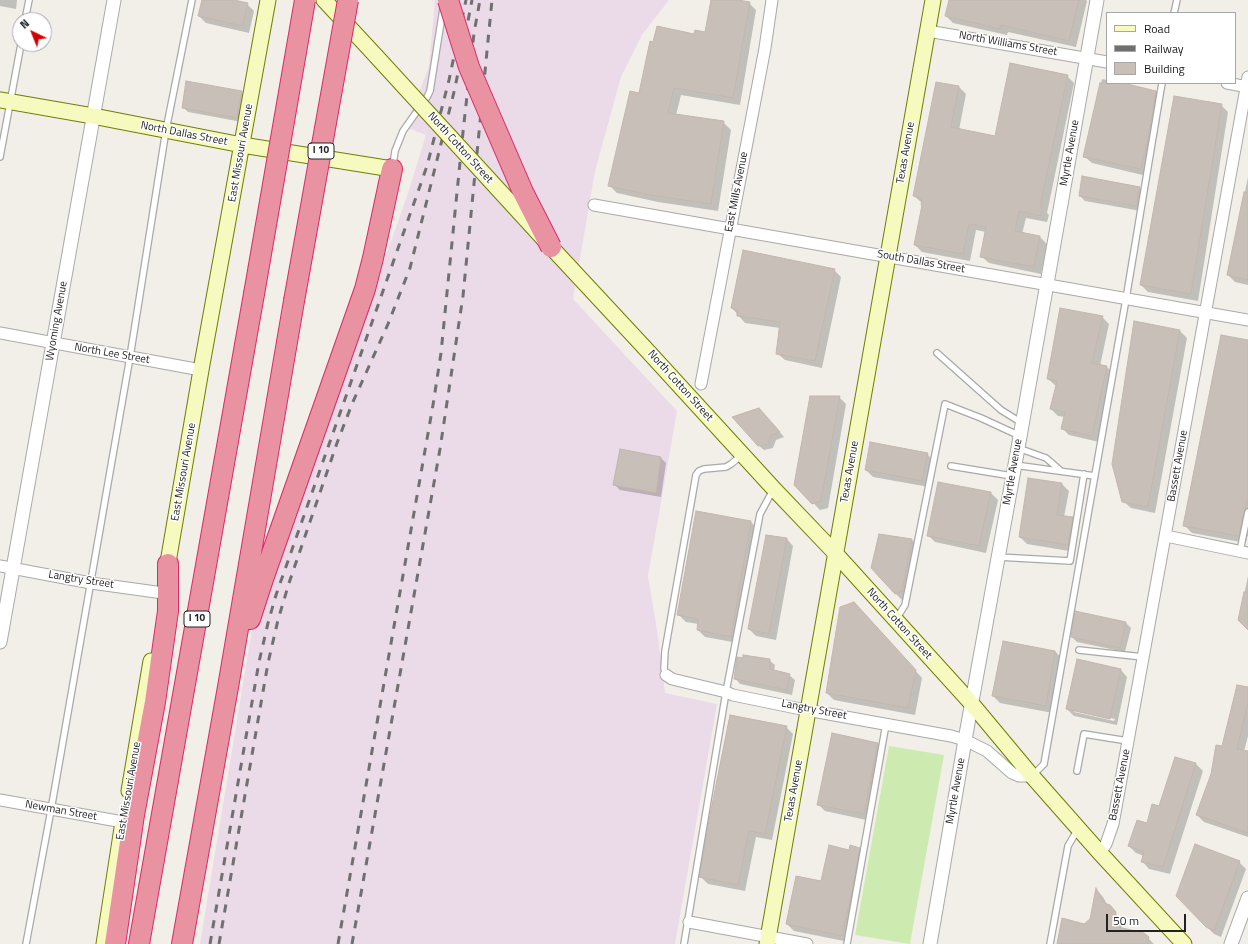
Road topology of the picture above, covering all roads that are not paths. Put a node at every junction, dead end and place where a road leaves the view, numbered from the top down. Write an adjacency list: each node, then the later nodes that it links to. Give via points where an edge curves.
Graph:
1 (29, 0): 14 (lane)
2 (114, 0): 24 (street, Wyoming Avenue)
3 (192, 0): 25 (lane)
4 (268, 0): 26 (main road, East Missouri Avenue)
5 (306, 0): 86 (highway, I 10, bridge)
6 (324, 0): 31 (main road, North Cotton Street, bridge)
7 (348, 0): 66 (highway, I 10, bridge)
8 (445, 0): 28 (lane, via 430,91 403,131 395,151)
9 (448, 0): 31 (highway, bridge, via 472,74 523,192)
10 (772, 0): 30 (street, East Mills Avenue)
11 (933, 0): 16 (main road, Texas Avenue)
12 (1097, 0): 18 (street, Myrtle Avenue)
13 (1177, 0): 15 (lane)
14 (27, 12)
15 (1174, 12)
16 (928, 31): 18 (street, North Williams Street); 32 (main road, Texas Avenue)
17 (19, 52): 23 (lane)
18 (1087, 58): 19 (street, North Williams Street); 33 (street, Myrtle Avenue)
19 (1106, 62)
20 (1236, 83): 21 (street)
21 (1247, 83): 35 (street, Bassett Avenue)
22 (1162, 84): 34 (lane)
23 (5, 101): 24 (main road, North Dallas Street); 27 (lane)
24 (93, 116): 25 (main road, North Dallas Street); 38 (street, Wyoming Avenue)
25 (166, 130): 26 (main road, North Dallas Street); 40 (lane)
26 (242, 145): 28 (main road, North Dallas Street); 41 (main road, East Missouri Avenue)
27 (0, 158)
28 (392, 169): 66 (highway, via 365,289 263,579)
29 (594, 205): 30 (street, South Dallas Street)
30 (731, 228): 32 (street, South Dallas Street); 42 (street, East Mills Avenue)
31 (551, 247): 44 (main road, North Cotton Street, bridge)
32 (888, 256): 33 (street, South Dallas Street); 54 (main road, Texas Avenue)
33 (1047, 285): 34 (street, South Dallas Street); 43 (street, Myrtle Avenue)
34 (1126, 299): 35 (street, South Dallas Street); 49 (lane)
35 (1206, 313): 36 (street, South Dallas Street); 52 (street, Bassett Avenue)
36 (1248, 320)
37 (0, 333): 38 (street, North Lee Street)
38 (53, 343): 40 (street, North Lee Street); 58 (street, Wyoming Avenue)
39 (937, 353): 43 (lane, via 1001,410)
40 (130, 357): 41 (street, North Lee Street); 59 (lane)
41 (202, 370): 56 (main road, East Missouri Avenue)
42 (701, 384)
43 (1020, 436): 46 (street, Myrtle Avenue); 47 (lane); 61 (lane, via 945,404 905,605)
44 (742, 455): 50 (main road, North Cotton Street); 65 (lane, via 726,467 699,470 696,475 665,651)
45 (951, 466): 46 (lane)
46 (1014, 471): 47 (lane); 55 (street, Myrtle Avenue)
47 (1061, 471): 48 (lane)
48 (1084, 474): 49 (lane); 55 (lane, via 1070,561)
49 (1095, 476): 74 (lane, via 1044,764)
50 (774, 489): 54 (main road, North Cotton Street); 67 (lane, via 760,514)
51 (1248, 512): 53 (lane)
52 (1166, 536): 53 (street); 64 (street, Bassett Avenue)
53 (1244, 552)
54 (836, 554): 61 (main road, North Cotton Street); 69 (main road, Texas Avenue)
55 (998, 557): 68 (street, Myrtle Avenue)
56 (168, 564): 60 (main road, East Missouri Avenue); 85 (highway, via 168,611)
57 (0, 566): 58 (street, Langtry Street)
58 (13, 568): 59 (street, Langtry Street); 62 (street, Wyoming Avenue)
59 (91, 583): 60 (street, Langtry Street); 76 (lane)
60 (163, 592): 77 (main road, East Missouri Avenue)
61 (896, 620): 68 (main road, North Cotton Street)
62 (0, 642)
63 (1079, 650): 64 (lane)
64 (1144, 657): 72 (street, Bassett Avenue)
65 (666, 675): 67 (street, Langtry Street, via 672,679)
66 (228, 687): 87 (highway, I 10)
67 (726, 692): 69 (street, Langtry Street); 81 (lane)
68 (972, 704): 71 (street, Myrtle Avenue); 74 (main road, North Cotton Street)
69 (808, 710): 70 (street, Langtry Street); 82 (main road, Texas Avenue)
70 (886, 724): 71 (street, Langtry Street); 90 (lane)
71 (964, 740): 74 (street, via 992,754 1012,773); 91 (street, Myrtle Avenue)
72 (1128, 741): 73 (lane, via 1084,734); 79 (street, Bassett Avenue, via 1113,824)
73 (1077, 771)
74 (1032, 776): 78 (main road, North Cotton Street)
75 (0, 800): 76 (street, Newman Street)
76 (51, 810): 77 (street, Newman Street); 83 (lane)
77 (123, 822): 84 (main road, East Missouri Avenue)
78 (1078, 828): 79 (main road, North Cotton Street); 92 (lane, via 1068,846)
79 (1100, 853): 93 (main road, North Cotton Street)
80 (1248, 898): 94 (street)
81 (689, 922): 82 (street); 88 (lane)
82 (767, 941): 89 (street)
83 (26, 944)
84 (104, 944)
85 (115, 944)
86 (139, 944)
87 (182, 944)
88 (684, 944)
89 (807, 944)
90 (847, 944)
91 (930, 944)
92 (1050, 944)
93 (1184, 944)
94 (1231, 944)

